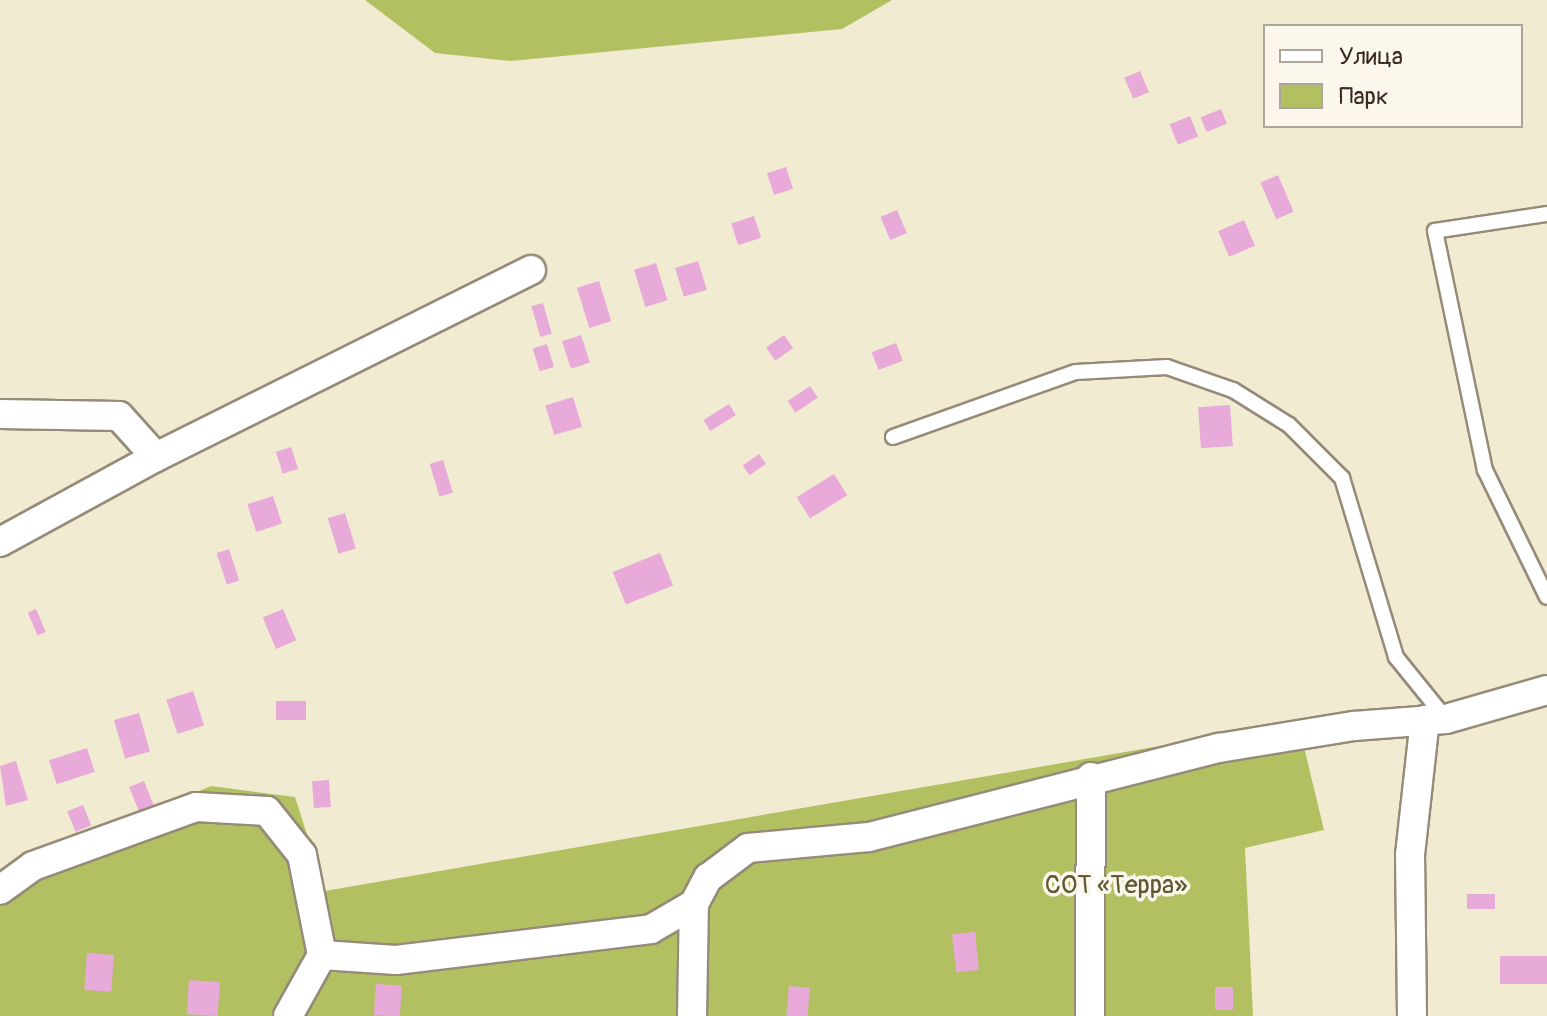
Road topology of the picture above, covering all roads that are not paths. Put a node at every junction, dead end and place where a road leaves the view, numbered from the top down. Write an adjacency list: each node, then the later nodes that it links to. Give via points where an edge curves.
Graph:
1 (1547, 214): 7 (lane, via 1435,231 1485,470)
2 (531, 270): 5 (street)
3 (0, 414): 5 (street, via 119,416)
4 (893, 437): 9 (lane, via 1076,372 1167,367 1233,390 1289,425 1342,478 1396,657)
5 (156, 457): 6 (street)
6 (0, 542)
7 (1547, 597)
8 (1547, 690): 9 (street)
9 (1435, 719): 10 (street, via 1219,748); 17 (street, via 1410,855)
10 (1091, 777): 12 (street, via 869,837 748,848 708,878); 16 (street)
11 (0, 890): 13 (street, via 33,866 196,807 267,811 302,855)
12 (694, 904): 13 (street, via 672,920 632,932 396,960); 15 (street)
13 (322, 955): 14 (street)
14 (288, 1016)
15 (692, 1016)
16 (1090, 1016)
17 (1412, 1016)

